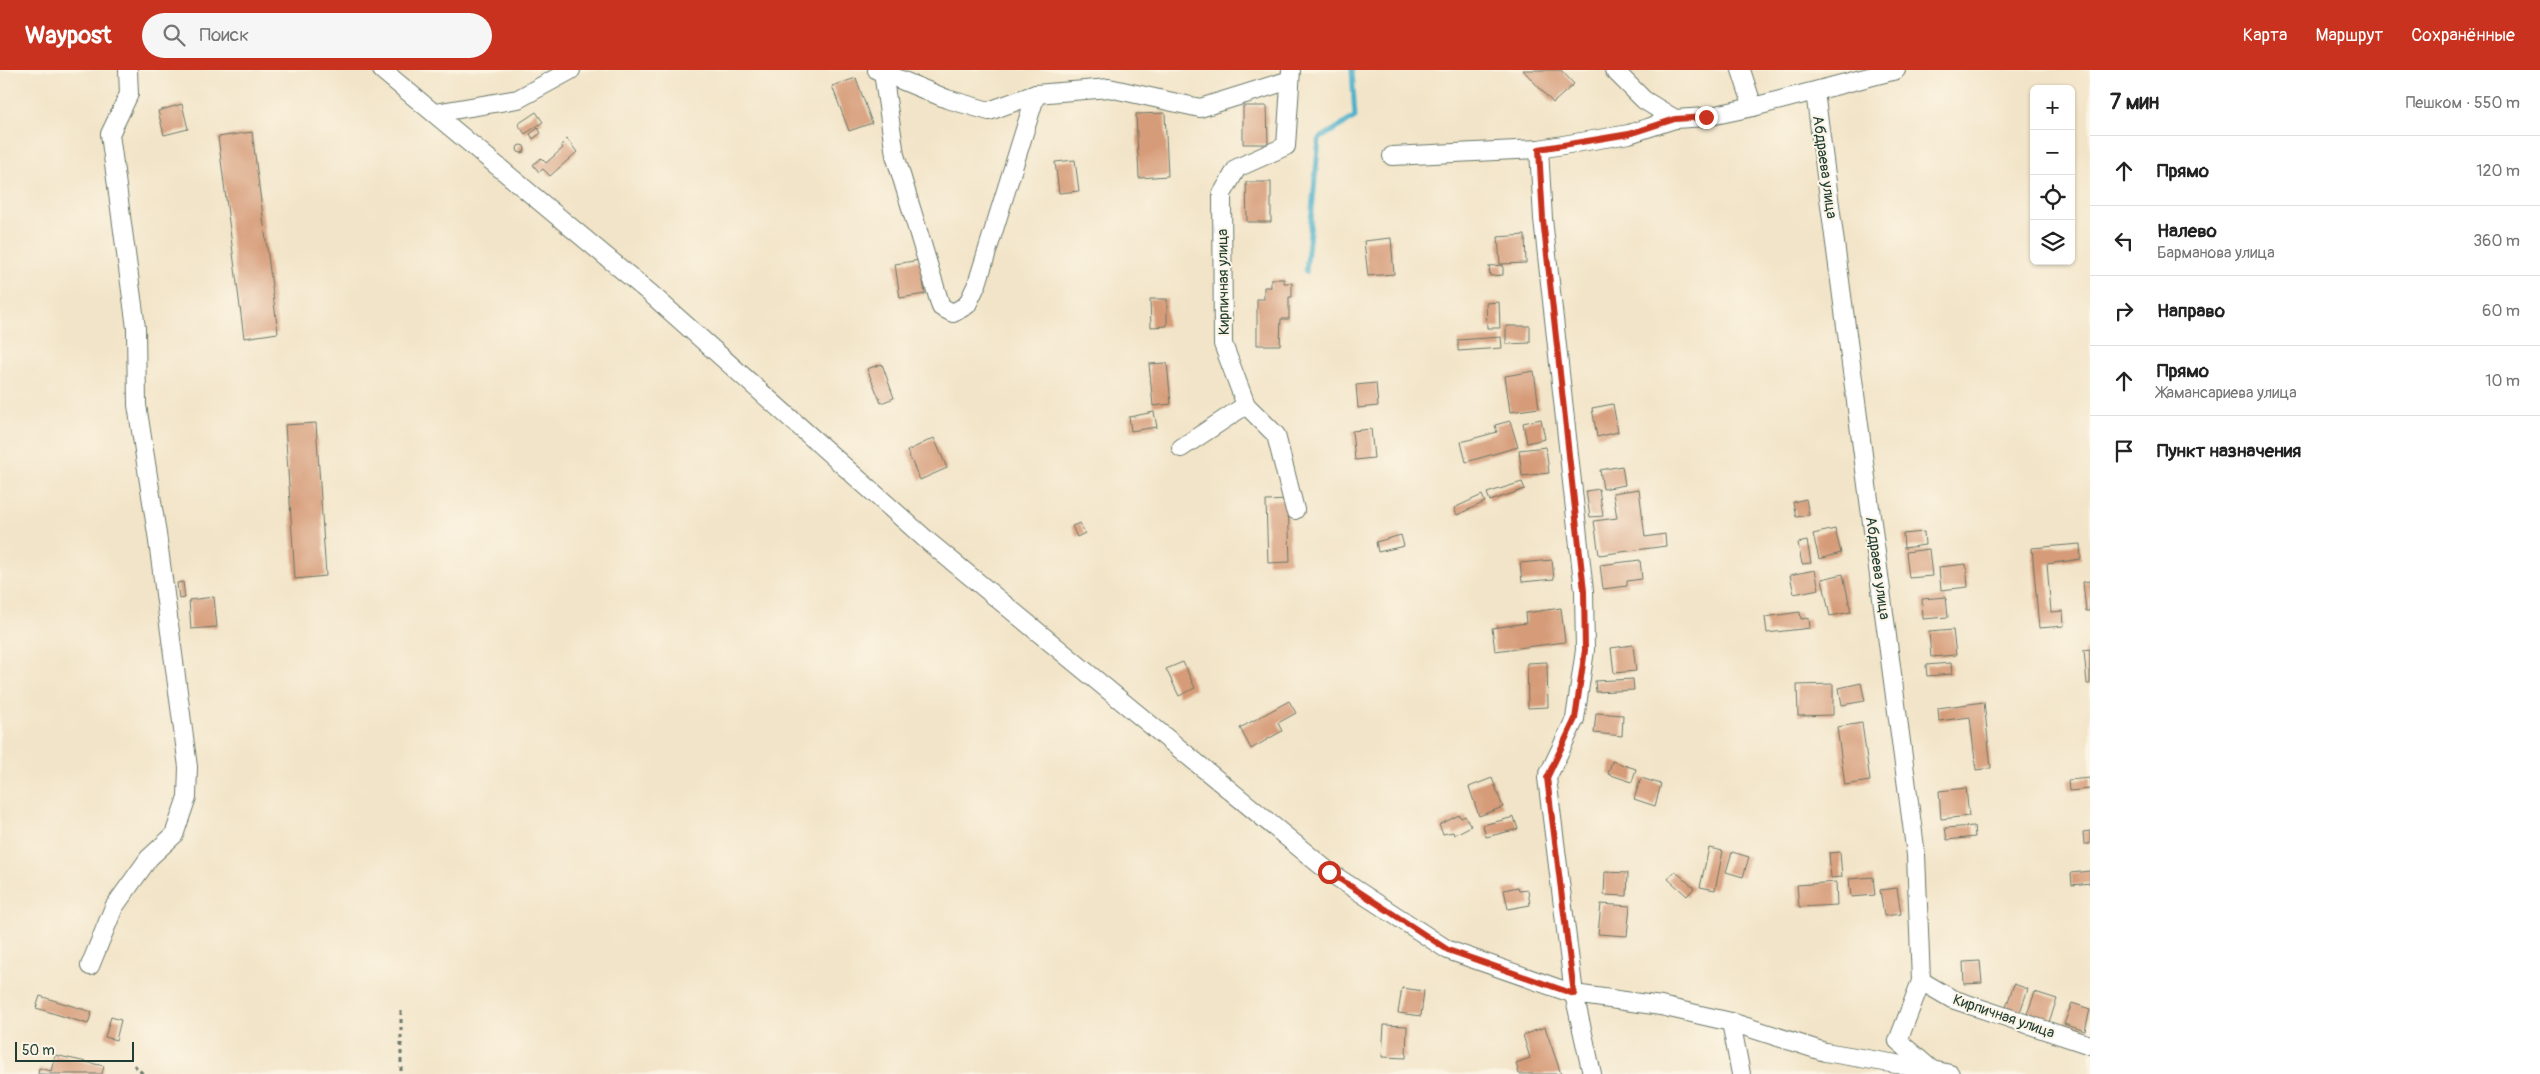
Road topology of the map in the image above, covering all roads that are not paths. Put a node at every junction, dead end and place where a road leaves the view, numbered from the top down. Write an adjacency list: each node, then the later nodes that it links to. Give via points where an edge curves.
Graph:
1 (128, 70): 19 (street, via 129,94 110,134 136,328 137,405 188,767 184,810 174,835 149,858 114,907)
2 (382, 70): 12 (street)
3 (571, 70): 12 (street, via 518,98)
4 (1614, 70): 13 (street, via 1644,100)
5 (1741, 70): 11 (street)
6 (1896, 70): 9 (street)
7 (880, 71): 10 (street, via 947,99 988,111); 10 (street, via 895,155 940,307 953,313 967,305 977,284)
8 (1291, 75): 10 (street, via 1200,108 1109,88); 16 (street, Кирпичная улица, via 1286,146 1236,168 1222,194 1224,344)
9 (1815, 92): 11 (street); 20 (street, Абдраева улица, via 1916,855)
10 (1036, 94)
11 (1753, 107): 13 (street, via 1706,117)
12 (435, 112): 21 (street, via 651,294 930,543 1329,872 1448,950)
13 (1675, 119): 14 (street, via 1629,134)
14 (1539, 149): 15 (street); 21 (street, via 1543,219 1584,591 1585,650 1575,719 1547,778)
15 (1392, 156)
16 (1246, 404): 17 (street); 18 (street, Кирпичная улица, via 1276,435)
17 (1181, 448)
18 (1295, 510)
19 (90, 966)
20 (1921, 981): 23 (street, Кирпичная улица, via 1952,999); 24 (street, Абдраева улица, via 1898,1041)
21 (1574, 994): 22 (street, via 1661,1006); 25 (street)
22 (1730, 1022): 24 (street, via 1825,1052); 26 (street)
23 (2090, 1045)
24 (1932, 1070): 27 (street)
25 (1592, 1074)
26 (1741, 1074)
27 (1950, 1074)

